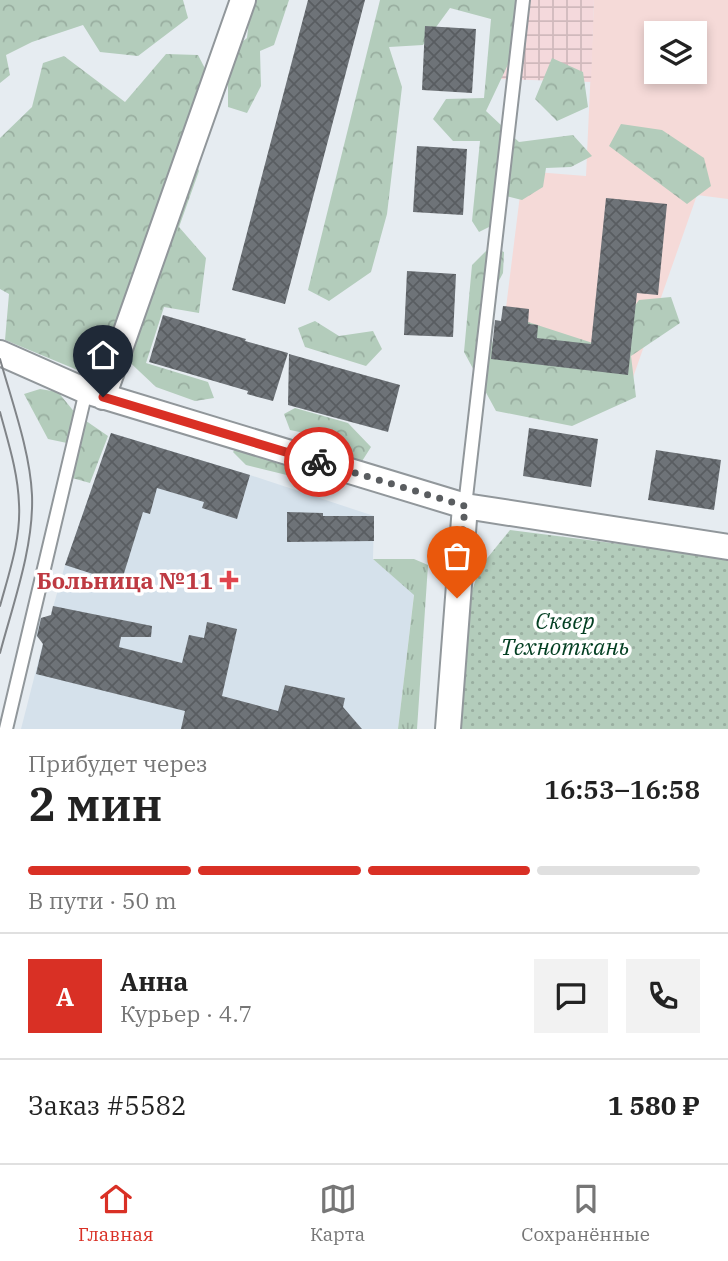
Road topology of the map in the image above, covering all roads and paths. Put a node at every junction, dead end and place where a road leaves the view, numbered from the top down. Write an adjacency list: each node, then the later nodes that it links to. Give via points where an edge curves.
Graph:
1 (243, 0): 4 (street)
2 (523, 0): 5 (lane)
3 (0, 354): 4 (street)
4 (95, 394): 5 (street); 7 (lane)
5 (465, 506): 6 (street); 8 (street)
6 (728, 547)
7 (6, 729)
8 (448, 729)

